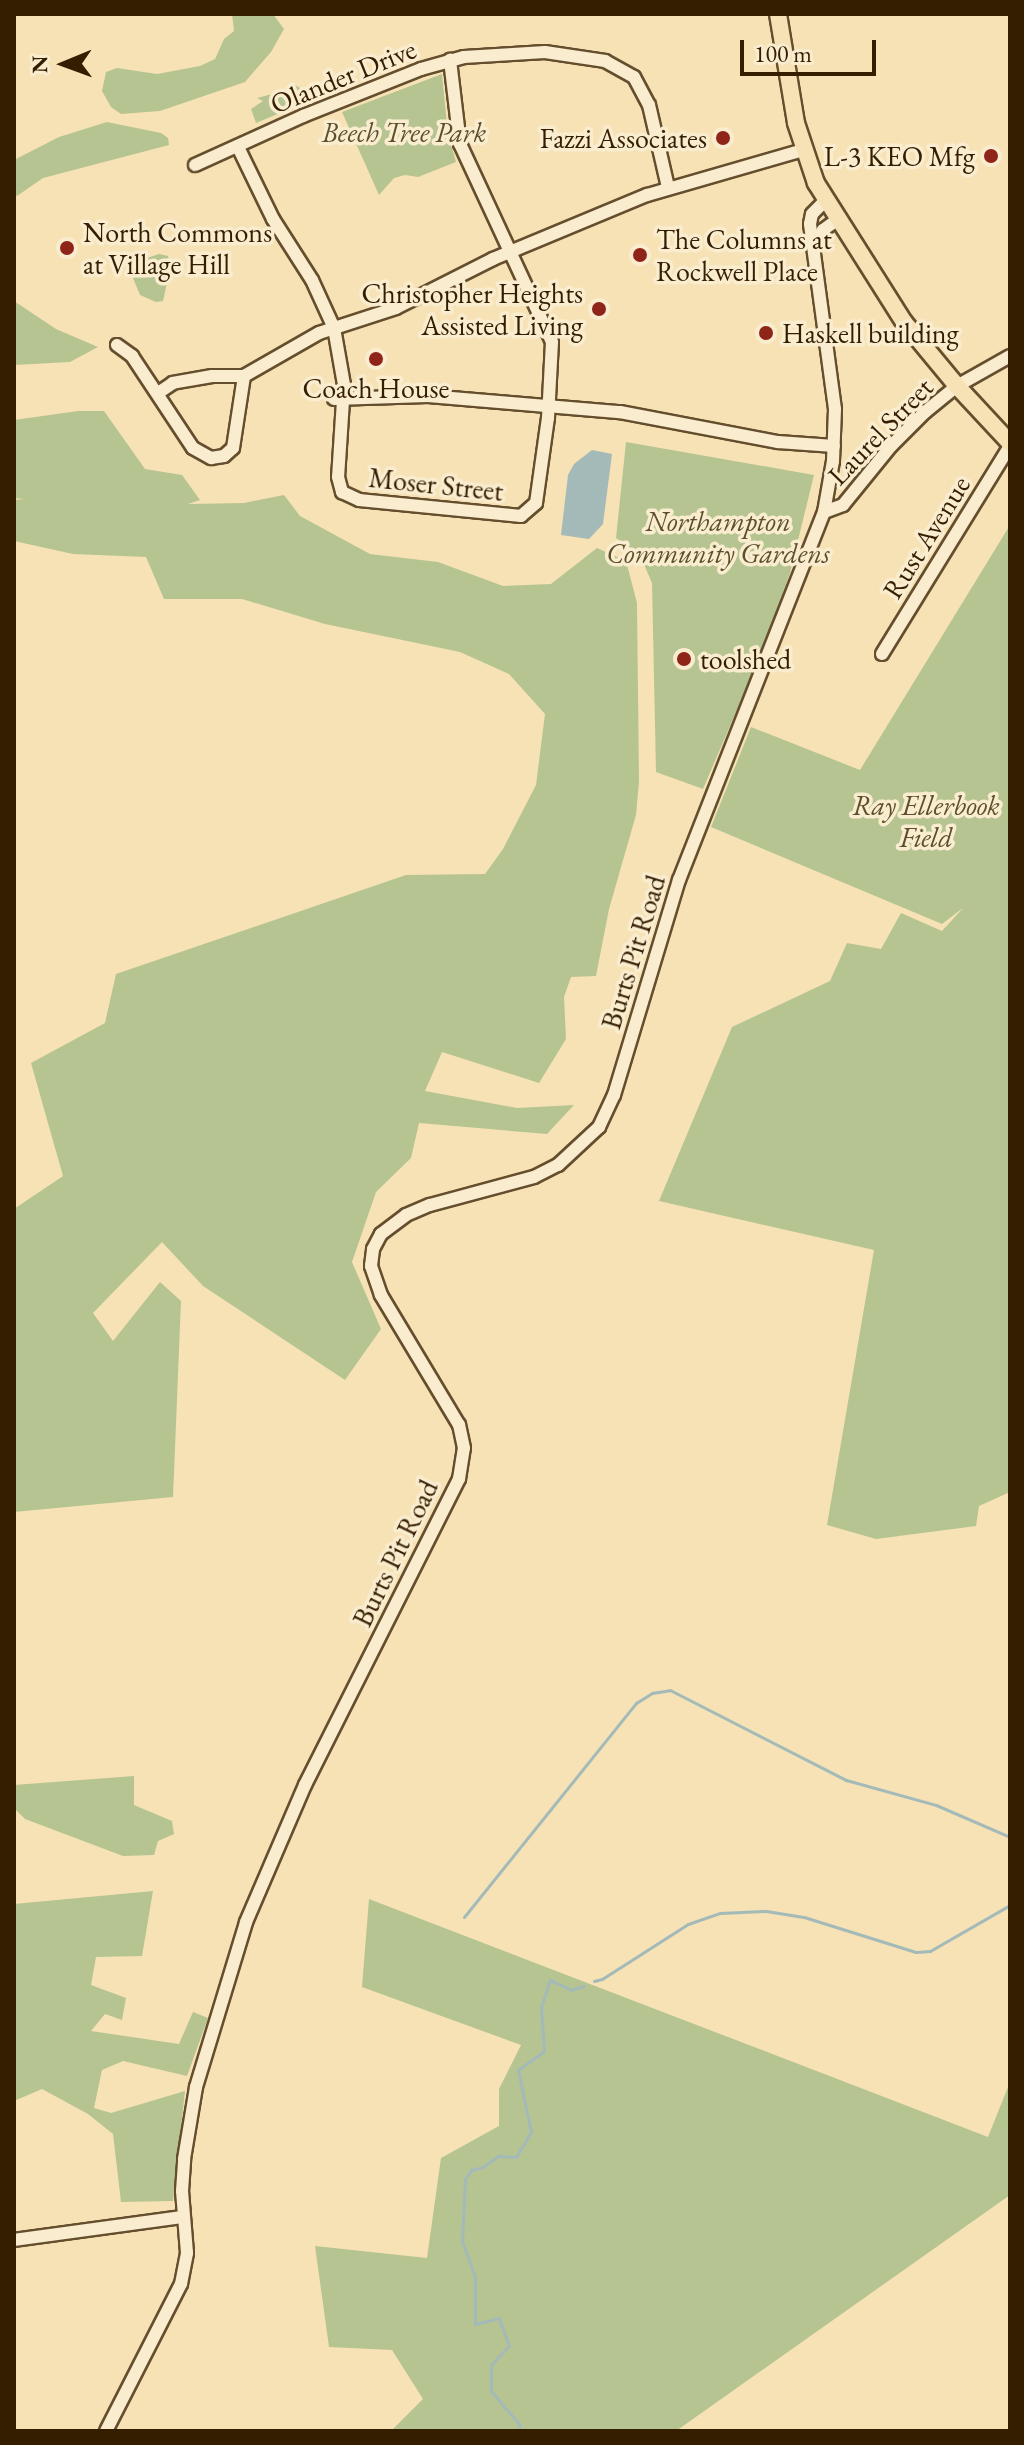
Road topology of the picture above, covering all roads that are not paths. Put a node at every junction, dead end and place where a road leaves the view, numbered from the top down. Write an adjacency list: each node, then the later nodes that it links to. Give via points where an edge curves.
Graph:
1 (778, 14): 4 (main road)
2 (450, 60): 3 (street, Olander Drive, via 379,84); 6 (street, Olander Drive, via 545,52 623,68 641,86 649,105); 10 (street, Moser Street, via 460,144)
3 (238, 147): 5 (street, Olander Drive); 11 (street)
4 (803, 150): 6 (street); 7 (main road)
5 (195, 165)
6 (668, 187): 10 (street)
7 (826, 200): 8 (main road); 9 (street, via 812,214)
8 (838, 219): 9 (street); 15 (main road, via 904,322)
9 (815, 245): 20 (street, via 833,384)
10 (508, 253): 11 (street, via 396,308); 18 (street, Moser Street, via 552,342)
11 (334, 328): 14 (street); 17 (street)
12 (117, 345): 16 (street, via 132,356)
13 (1010, 356): 15 (street, Laurel Street)
14 (244, 376): 16 (street, via 173,383); 16 (street, via 233,448 224,456 211,458 193,448)
15 (957, 386): 19 (main road); 21 (street, Laurel Street, via 909,426 843,505)
16 (158, 393)
17 (339, 399): 18 (street, via 428,396); 18 (street, Moser Street, via 342,492 359,500 521,516 536,503)
18 (549, 408): 20 (street, via 620,412 778,442)
19 (1010, 444): 22 (street, Rust Avenue)
20 (834, 446): 21 (street)
21 (824, 512): 23 (street, Burts Pit Road, via 693,843 614,1095 599,1127 558,1165 534,1177 406,1215 381,1234 373,1249 371,1266 381,1295 459,1425 464,1448 459,1479 305,1785 246,1922 196,2087 184,2159)
22 (882, 654)
23 (183, 2217): 24 (street); 25 (street, Burts Pit Road, via 187,2253 181,2284)
24 (14, 2240)
25 (106, 2431)

